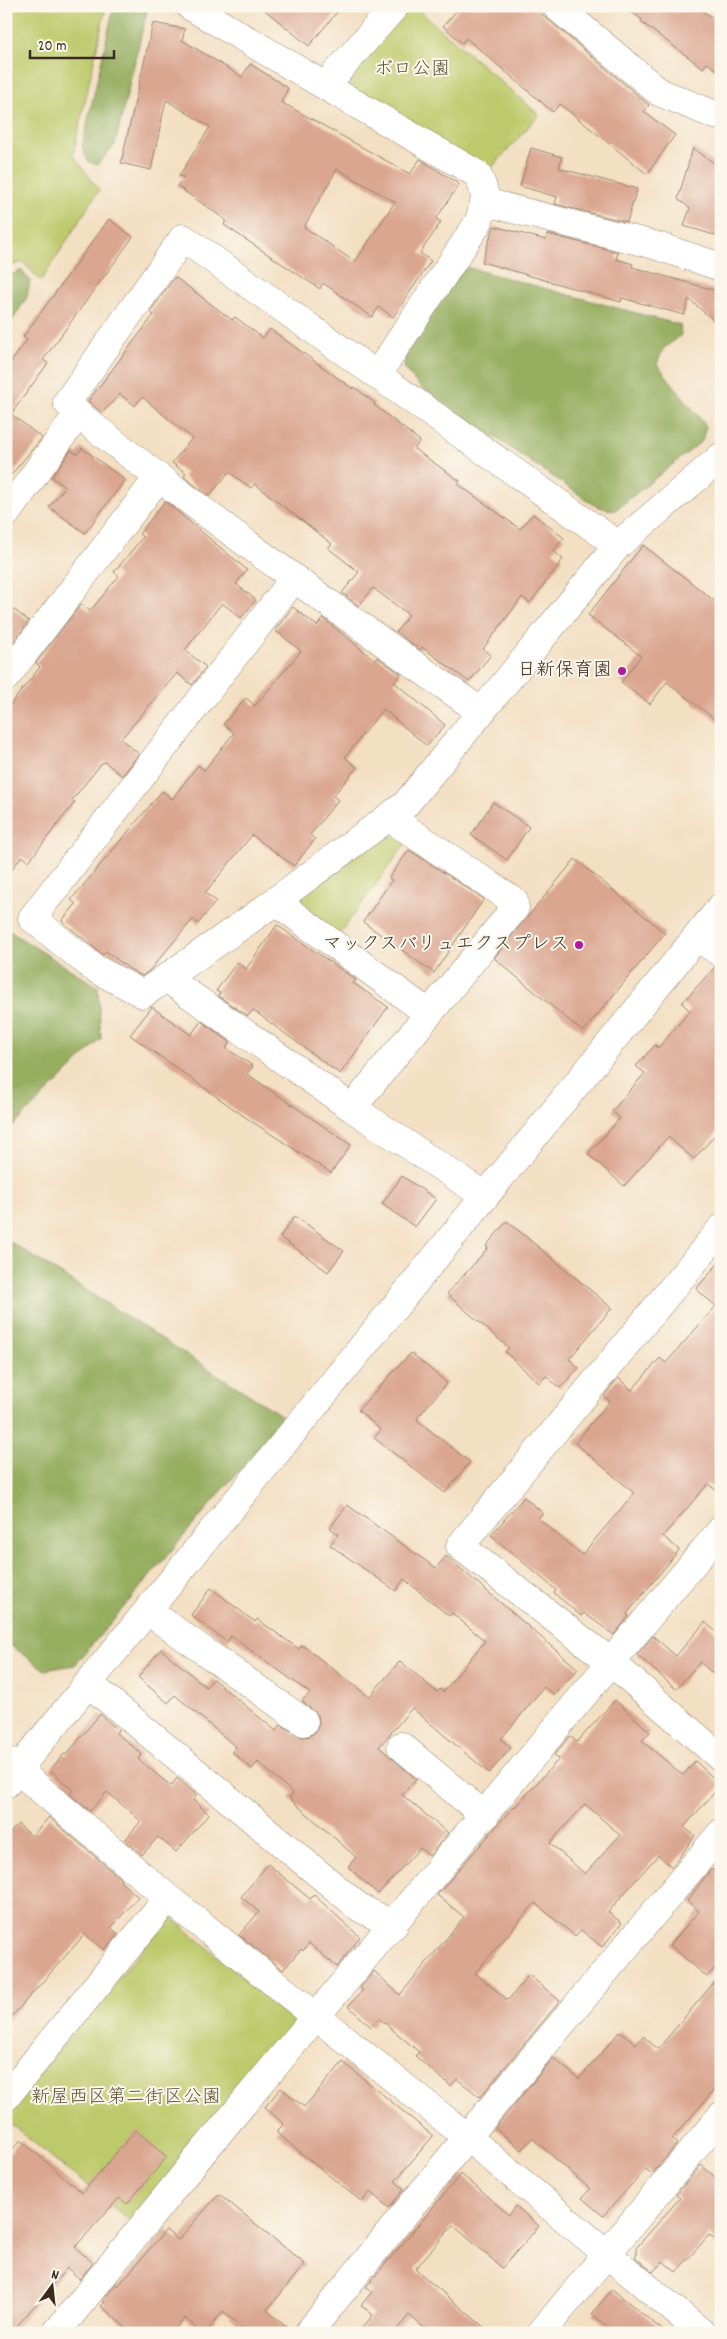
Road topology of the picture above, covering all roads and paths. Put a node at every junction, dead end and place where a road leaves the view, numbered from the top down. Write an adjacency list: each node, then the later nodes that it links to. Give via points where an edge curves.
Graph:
1 (190, 6): 4 (street)
2 (395, 6): 4 (street)
3 (556, 6): 5 (street, via 659,92 715,115)
4 (325, 86): 6 (street, via 477,174 486,190)
5 (721, 114)
6 (485, 202): 7 (street, via 654,245); 8 (street, via 478,222)
7 (721, 267)
8 (377, 375): 9 (street, via 183,238 67,402); 13 (street)
9 (78, 414): 11 (street); 12 (street)
10 (721, 457): 13 (street)
11 (158, 478): 14 (street); 15 (street)
12 (6, 514)
13 (618, 545): 16 (street)
14 (293, 580): 16 (street); 22 (street, via 32,918 94,968 143,994)
15 (6, 677)
16 (480, 711): 17 (street, via 405,806)
17 (390, 818): 18 (street); 23 (street, via 514,901 515,908)
18 (275, 901): 22 (street); 23 (street)
19 (721, 907): 20 (street)
20 (697, 937): 21 (street); 25 (street)
21 (721, 953)
22 (166, 978): 24 (street)
23 (428, 1013): 24 (street)
24 (352, 1108): 25 (street)
25 (485, 1196): 28 (street)
26 (721, 1228): 29 (street, via 460,1546)
27 (721, 1530): 29 (street)
28 (148, 1611): 30 (street); 31 (street)
29 (612, 1662): 33 (street); 35 (street)
30 (88, 1683): 34 (street); 38 (street, via 360,1908)
31 (304, 1722)
32 (401, 1746): 35 (street)
33 (721, 1758)
34 (10, 1771): 37 (street)
35 (485, 1816): 38 (street)
36 (721, 1833): 42 (street)
37 (168, 1898): 39 (street); 40 (street)
38 (394, 1925): 39 (street)
39 (317, 2016): 42 (street); 44 (street)
40 (6, 2097)
41 (721, 2116): 43 (street)
42 (467, 2137): 43 (street); 45 (street)
43 (605, 2254): 46 (street); 47 (street)
44 (56, 2333)
45 (308, 2333)
46 (541, 2333)
47 (702, 2333)

